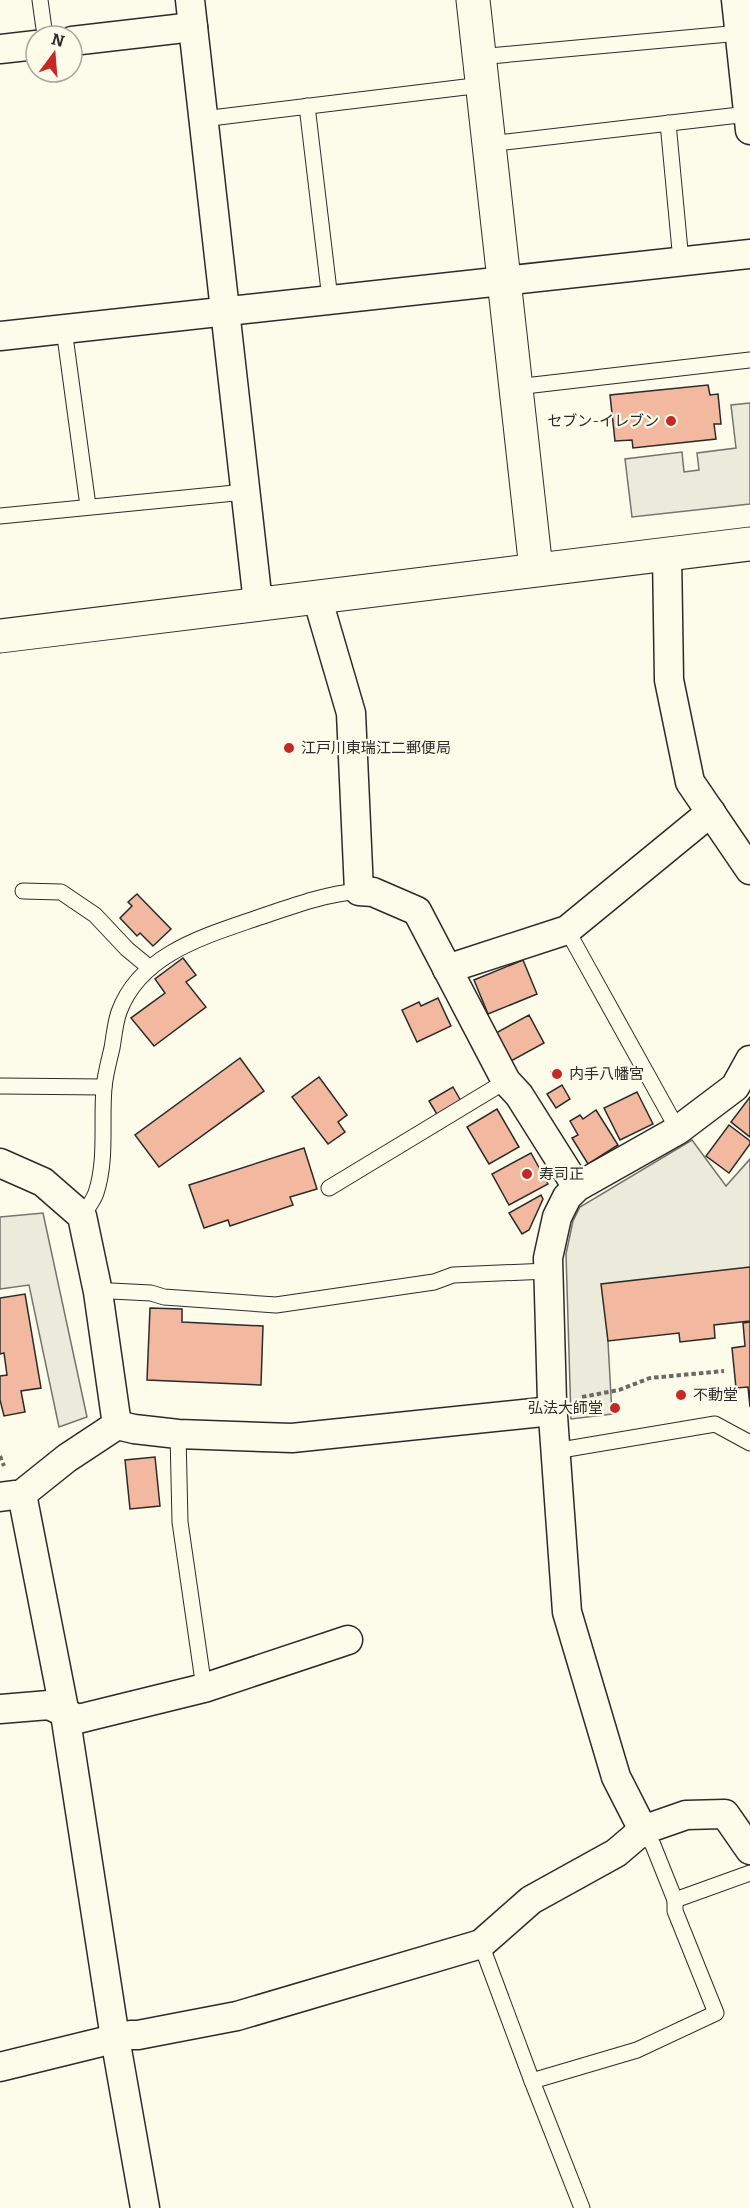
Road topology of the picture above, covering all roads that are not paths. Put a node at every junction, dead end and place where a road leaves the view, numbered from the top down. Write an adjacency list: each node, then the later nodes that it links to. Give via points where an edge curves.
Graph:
1 (40, 0): 5 (lane)
2 (473, 0): 10 (street)
3 (736, 0): 6 (street)
4 (192, 13): 7 (street); 12 (street)
5 (43, 24)
6 (740, 33): 10 (lane); 13 (street)
7 (84, 37)
8 (24, 46): 9 (street)
9 (0, 49)
10 (481, 71): 11 (lane); 15 (street)
11 (307, 106): 12 (lane); 19 (lane)
12 (203, 119): 20 (street)
13 (749, 122): 14 (lane)
14 (668, 123): 15 (lane); 17 (lane)
15 (488, 144): 18 (street)
16 (750, 254): 17 (street)
17 (681, 261): 18 (street)
18 (504, 281): 19 (street); 24 (street)
19 (330, 299): 20 (street)
20 (226, 311): 21 (street); 25 (street)
21 (64, 329): 22 (street); 26 (lane)
22 (0, 336)
23 (750, 360): 24 (lane)
24 (516, 387): 30 (street)
25 (244, 492): 26 (lane); 32 (street)
26 (88, 506): 27 (lane)
27 (0, 516)
28 (750, 544): 29 (street)
29 (667, 554): 30 (street); 34 (street, via 669,680 690,782)
30 (536, 569): 31 (street)
31 (317, 597): 32 (street); 37 (street, via 351,713)
32 (258, 603): 33 (street)
33 (0, 636)
34 (711, 812): 35 (street); 38 (street)
35 (750, 870)
36 (23, 891): 39 (lane, via 61,892 95,915)
37 (359, 891): 39 (lane, via 291,907 205,936 173,951); 40 (street, via 373,892 417,911)
38 (567, 930): 40 (street); 45 (lane)
39 (150, 968): 44 (lane, via 119,1012)
40 (447, 969): 42 (street)
41 (750, 1060): 45 (street, via 735,1087)
42 (506, 1081): 47 (street, via 519,1095); 48 (lane)
43 (0, 1086): 44 (lane)
44 (104, 1087): 49 (lane, via 100,1174 96,1195)
45 (678, 1130): 47 (street)
46 (0, 1163): 49 (street, via 43,1182)
47 (577, 1187): 50 (street, via 557,1217)
48 (329, 1188)
49 (82, 1216): 53 (street, via 98,1292)
50 (548, 1271): 51 (lane, via 453,1275 434,1282 276,1305); 52 (street)
51 (111, 1291)
52 (552, 1407): 54 (street, via 292,1438); 56 (street)
53 (117, 1425): 54 (street); 57 (street)
54 (178, 1434): 59 (lane, via 180,1522)
55 (750, 1443): 56 (lane, via 715,1424)
56 (555, 1451): 62 (street, via 567,1612 616,1777)
57 (11, 1496): 61 (street)
58 (348, 1640): 59 (street)
59 (204, 1688): 61 (street, via 78,1719)
60 (0, 1709): 61 (street, via 49,1706)
61 (65, 1714): 67 (street)
62 (643, 1830): 63 (street, via 686,1815 725,1814); 65 (lane); 66 (street, via 616,1853 531,1900)
63 (750, 1850)
64 (750, 1873): 65 (lane)
65 (675, 1900): 69 (lane, via 675,1911 716,2013 637,2050)
66 (481, 1944): 67 (street, via 237,2016); 69 (lane)
67 (115, 2038): 68 (street); 70 (street)
68 (0, 2067)
69 (532, 2081): 71 (lane)
70 (145, 2208)
71 (582, 2208)

